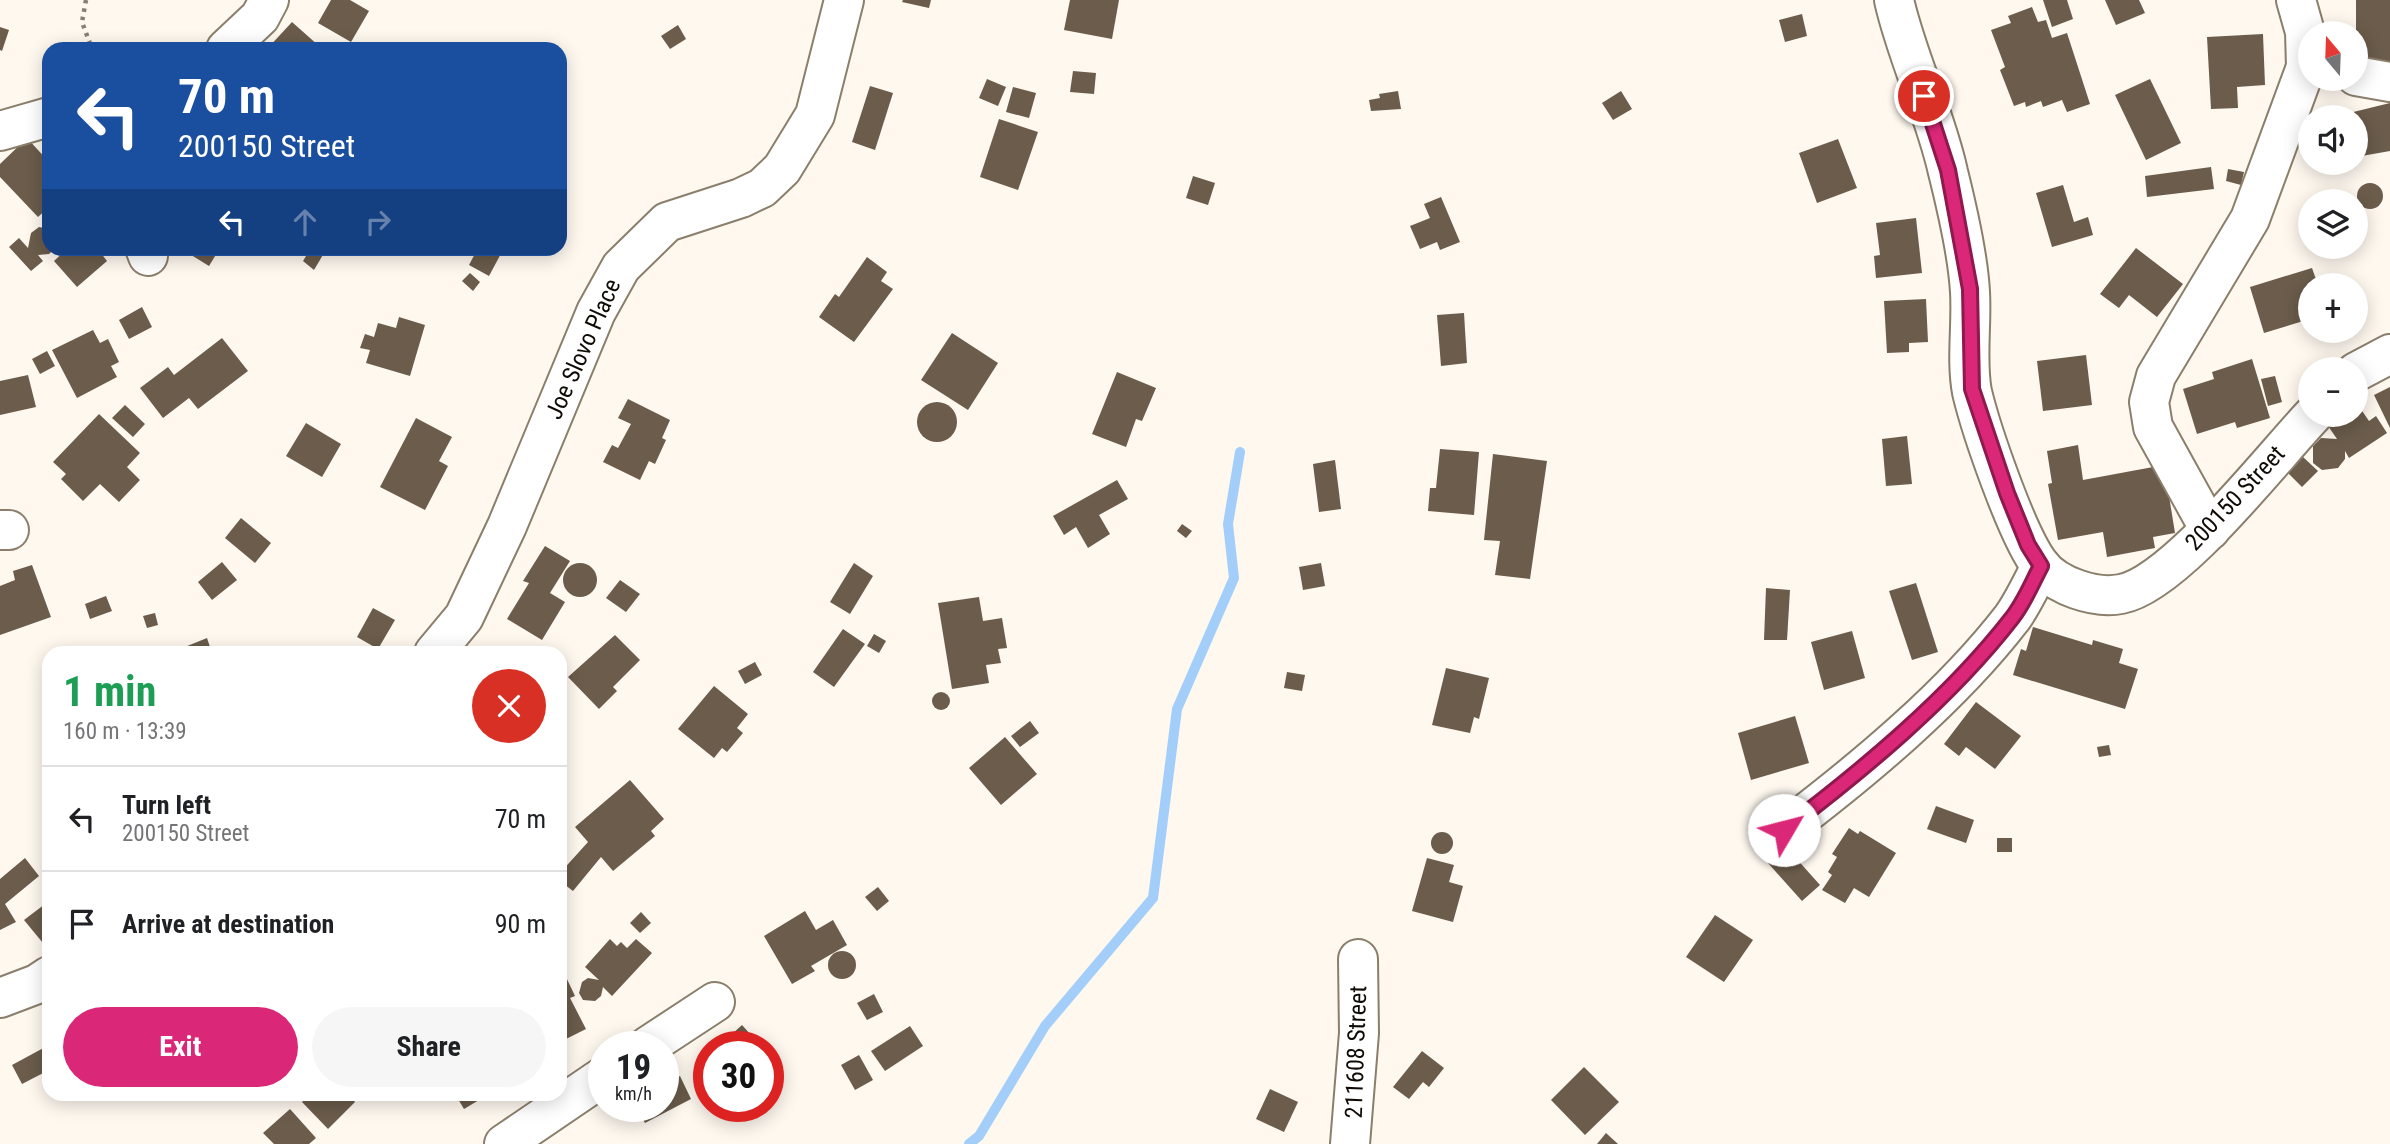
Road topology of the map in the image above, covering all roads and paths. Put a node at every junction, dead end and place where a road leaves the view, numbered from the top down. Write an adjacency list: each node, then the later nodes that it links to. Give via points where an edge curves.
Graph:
1 (86, 0): 7 (path, via 82,23)
2 (269, 0): 8 (street, via 260,17)
3 (844, 0): 19 (street, Joe Slovo Place, via 815,115 782,169 762,188 741,198 667,222 621,267 596,312 464,617)
4 (1894, 0): 18 (street, 200150 Street, via 1948,170 1970,289 1972,389 2007,493)
5 (2296, 0): 6 (street)
6 (2302, 21)
7 (89, 42)
8 (233, 42)
9 (2368, 78): 10 (street)
10 (2390, 82)
11 (2299, 91): 17 (street, via 2249,219 2156,376 2149,402 2153,427)
12 (42, 119): 13 (street)
13 (0, 131)
14 (2390, 354): 15 (street)
15 (2368, 366)
16 (2302, 427): 17 (street, 200150 Street)
17 (2210, 530): 18 (street, 200150 Street, via 2148,583 2121,594 2066,586)
18 (2041, 566): 20 (street, via 2013,617 1912,724 1856,775)
19 (440, 646)
20 (1784, 830)
21 (1358, 959): 28 (street, 211608 Street, via 1359,1033)
22 (42, 981): 23 (street)
23 (0, 998)
24 (715, 1002): 25 (street)
25 (671, 1031)
26 (588, 1087): 27 (street)
27 (504, 1144)
28 (1350, 1144)

